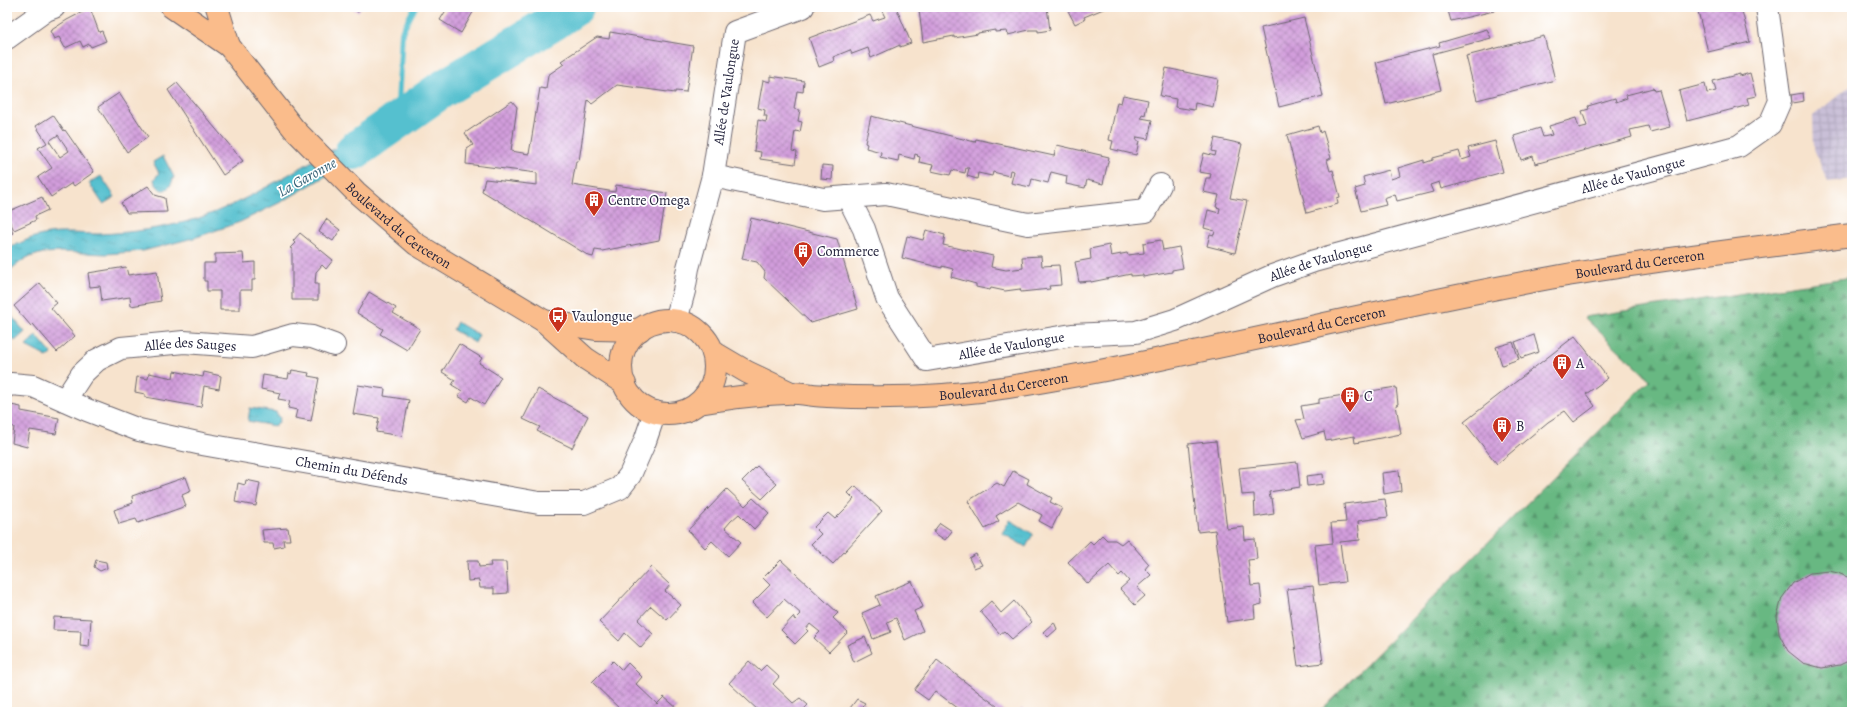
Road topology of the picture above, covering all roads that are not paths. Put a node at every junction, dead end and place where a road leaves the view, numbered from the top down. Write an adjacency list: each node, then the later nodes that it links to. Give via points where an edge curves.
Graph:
1 (54, 7): 6 (street)
2 (172, 7): 7 (main road, Boulevard du Cerceron)
3 (217, 7): 7 (main road, Boulevard du Cerceron)
4 (803, 7): 8 (street, Allée de Vaulongue, via 734,32)
5 (1767, 7): 10 (street, Allée de Vaulongue, via 1780,101 1770,124 1739,146 1314,261 1272,276 1175,320 1136,332 1072,335 927,360 887,298 864,228)
6 (7, 38)
7 (229, 46): 12 (main road, Boulevard du Cerceron, via 294,129 356,192 416,244)
8 (713, 176): 10 (street, via 823,199); 13 (street, Allée de Vaulongue)
9 (1160, 185): 10 (street, via 1146,211 1028,224 886,194)
10 (848, 197)
11 (1852, 235): 19 (main road, Boulevard du Cerceron, via 1646,262 1561,276 1176,356 1006,388 903,397 825,396)
12 (544, 321): 14 (main road, Boulevard du Cerceron, via 596,329); 17 (main road, Boulevard du Cerceron, via 585,358)
13 (676, 321): 14 (main road, via 663,320); 16 (main road, via 699,331)
14 (640, 330): 17 (main road, via 623,354 621,370)
15 (334, 345): 20 (street, Allée des Sauges, via 312,337 293,335 252,347 184,342 121,348 98,360 82,374)
16 (713, 352): 19 (main road, Boulevard du Cerceron, via 747,372); 21 (main road, via 714,380)
17 (625, 384): 22 (main road, via 642,406)
18 (7, 386): 20 (street, Chemin du Défends, via 33,386)
19 (790, 392): 21 (main road, Boulevard du Cerceron)
20 (65, 400): 22 (street, Chemin du Défends, via 139,430 202,444 539,503 584,503 620,488 630,475)
21 (699, 402): 22 (main road, via 686,411 670,414)
22 (655, 412)

